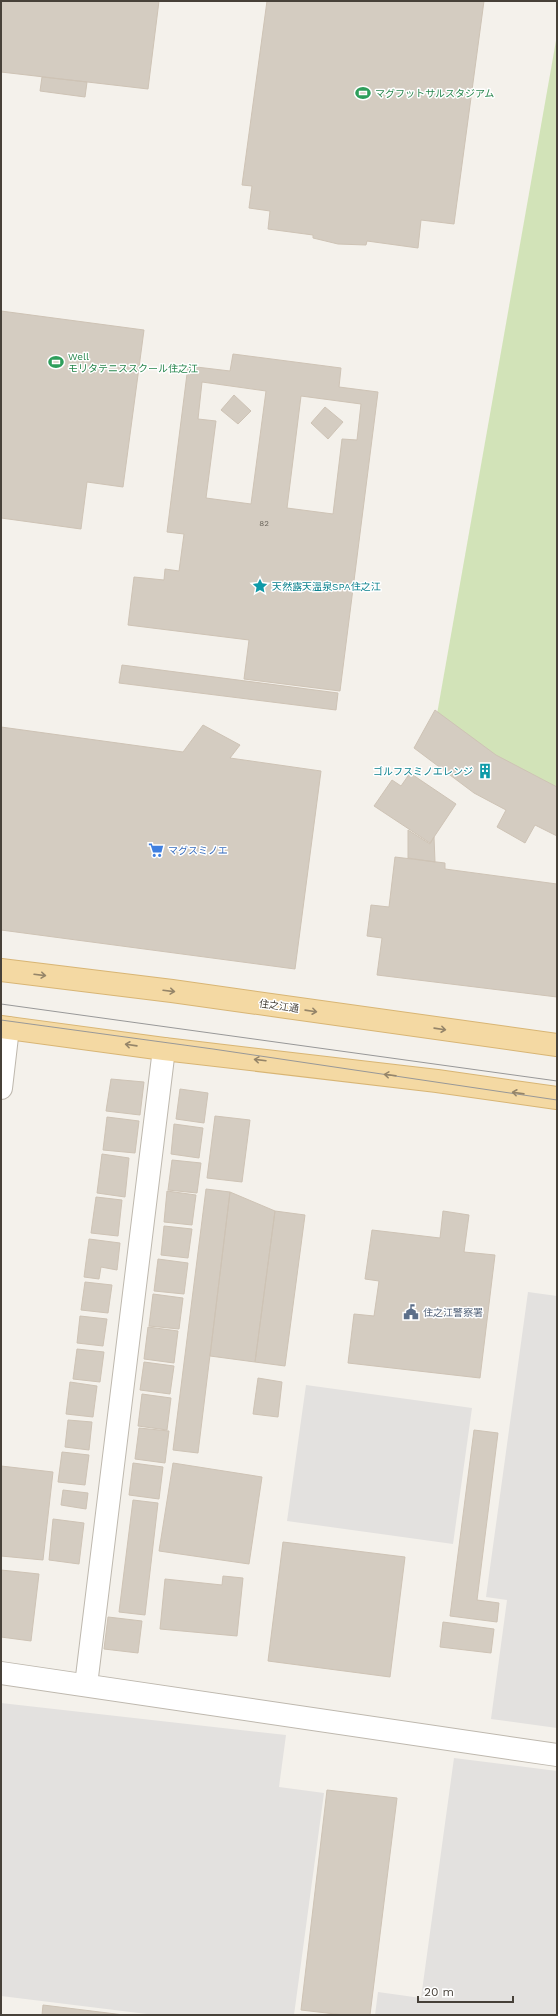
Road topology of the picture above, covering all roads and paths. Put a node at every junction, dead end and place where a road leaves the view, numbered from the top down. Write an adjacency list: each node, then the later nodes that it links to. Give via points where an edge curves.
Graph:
1 (1, 970): 3 (main road, 住之江通, one-way to 3, via 172,991)
2 (4, 1027): 4 (main road, one-way to 2); 5 (street)
3 (557, 1045)
4 (164, 1049): 6 (main road, one-way to 4, via 437,1081); 8 (street)
5 (1, 1088)
6 (557, 1098)
7 (1, 1672): 8 (street)
8 (86, 1685): 9 (street)
9 (557, 1756)

